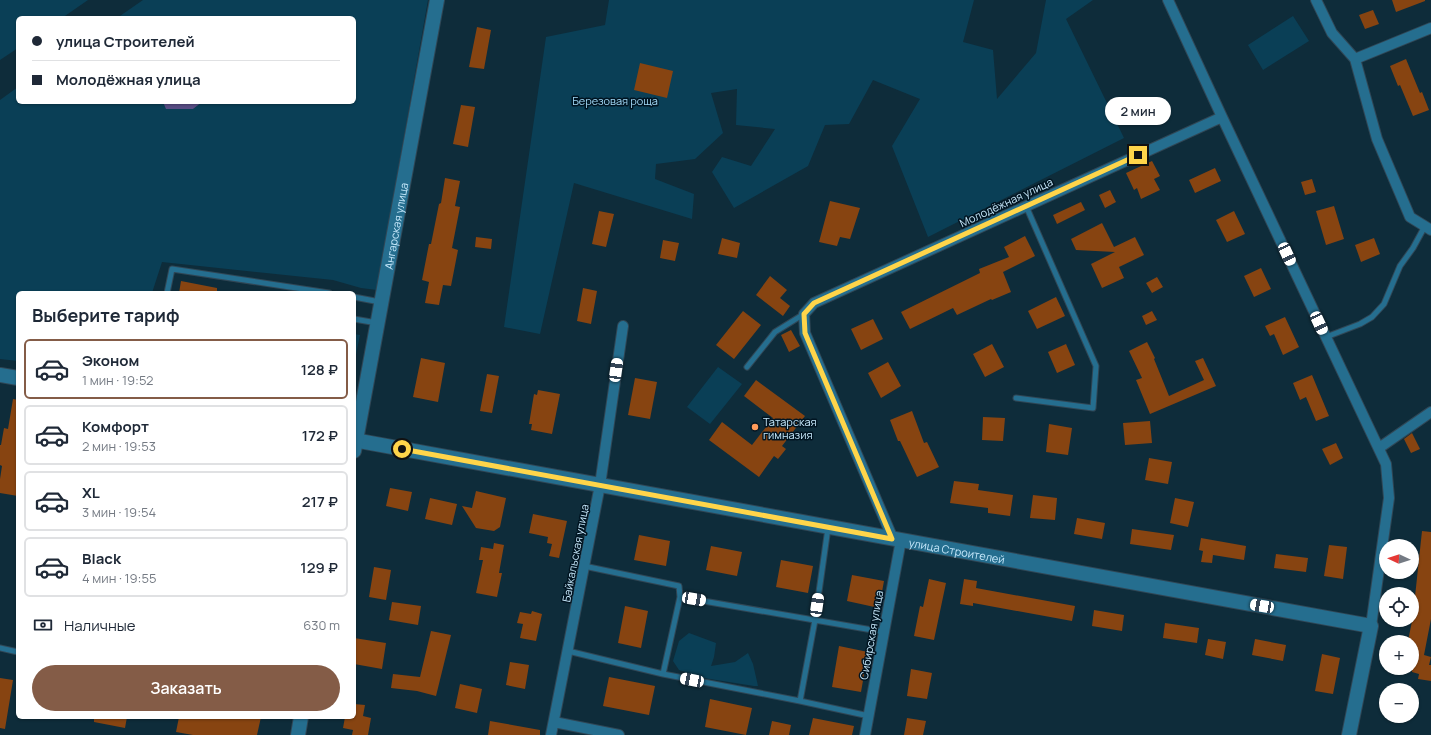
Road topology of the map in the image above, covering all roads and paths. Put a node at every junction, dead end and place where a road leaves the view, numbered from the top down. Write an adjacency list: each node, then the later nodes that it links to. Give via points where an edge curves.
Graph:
1 (437, 0): 12 (street, Ангарская улица)
2 (1168, 0): 6 (street)
3 (1316, 0): 5 (street, via 1332,33)
4 (1431, 28): 5 (street)
5 (1356, 59): 8 (street, via 1376,139 1410,217)
6 (1222, 117): 7 (street, Молодёжная улица); 17 (street)
7 (1026, 206): 13 (street, Молодёжная улица, via 814,303); 21 (lane, via 1096,366 1093,408)
8 (1429, 225): 17 (lane, via 1400,266 1384,304 1372,317 1360,324)
9 (167, 291): 10 (lane, via 172,269)
10 (316, 291)
11 (356, 297): 12 (lane)
12 (381, 302): 15 (street, Ангарская улица)
13 (804, 314): 18 (lane, via 775,332); 28 (street, via 805,333)
14 (356, 319): 15 (lane)
15 (378, 323): 23 (street, Ангарская улица)
16 (622, 326): 26 (street, Байкальская улица)
17 (1326, 337): 25 (street)
18 (747, 367)
19 (0, 375): 20 (street)
20 (16, 378)
21 (1016, 398)
22 (1431, 412): 25 (street)
23 (356, 439)
24 (356, 444): 26 (street, улица Строителей)
25 (1379, 448): 32 (street, via 1386,464 1389,498)
26 (600, 485): 27 (street, улица Строителей); 29 (street, Байкальская улица)
27 (828, 527): 28 (street, улица Строителей); 31 (lane)
28 (897, 540): 32 (street, улица Строителей); 33 (street, Сибирская улица)
29 (584, 566): 30 (lane, via 679,586); 35 (street, Байкальская улица)
30 (680, 597): 31 (lane); 37 (lane)
31 (815, 620): 33 (lane); 38 (lane)
32 (1371, 626): 46 (street)
33 (884, 632): 39 (street, Сибирская улица)
34 (0, 648): 36 (lane)
35 (568, 651): 37 (lane); 41 (street, Байкальская улица)
36 (16, 652)
37 (663, 674): 38 (lane)
38 (800, 701): 39 (lane)
39 (869, 716): 45 (street, Сибирская улица)
40 (301, 719): 42 (street)
41 (554, 722): 43 (street, Байкальская улица); 44 (street)
42 (298, 735)
43 (551, 735)
44 (618, 735)
45 (865, 735)
46 (1349, 735)

